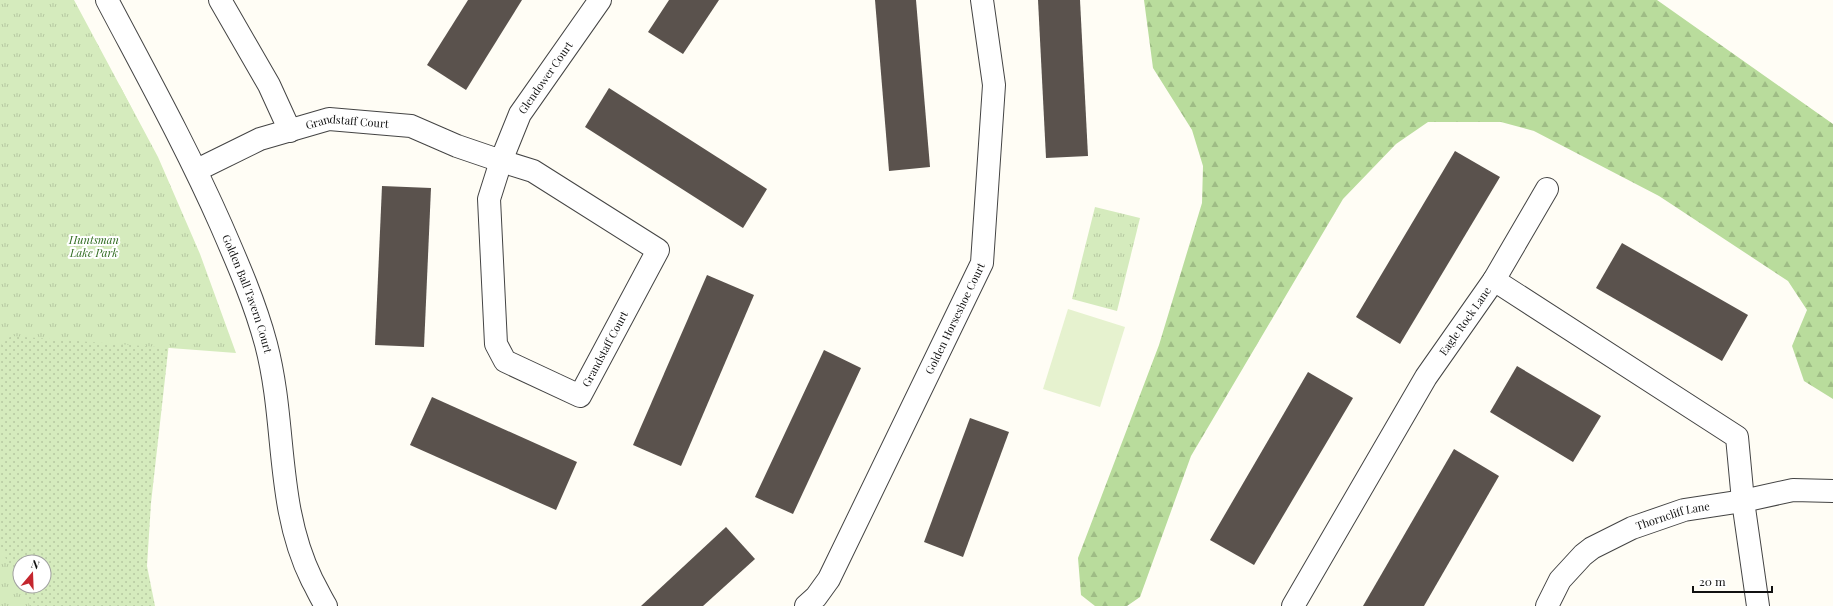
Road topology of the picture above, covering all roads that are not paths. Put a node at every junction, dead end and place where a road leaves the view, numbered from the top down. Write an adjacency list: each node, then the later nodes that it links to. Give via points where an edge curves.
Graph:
1 (107, 0): 7 (street, Golden Ball Tavern Court)
2 (220, 0): 5 (street, via 269,86)
3 (600, 0): 6 (street, Glendower Court, via 520,114)
4 (982, 0): 13 (street, Golden Horseshoe Court, via 994,85 982,264 829,578 816,597)
5 (290, 130): 6 (street, Grandstaff Court, via 329,119 411,126); 7 (street, Grandstaff Court, via 260,139)
6 (501, 161): 6 (street, Grandstaff Court, via 533,171 658,250 580,396 504,361 496,344 489,199)
7 (197, 170): 12 (street, Golden Ball Tavern Court, via 244,277 266,344 278,409 290,519 302,560)
8 (1547, 189): 9 (street)
9 (1494, 280): 11 (street, Eagle Rock Lane, via 1737,437); 14 (street, Eagle Rock Lane, via 1426,377)
10 (1833, 491): 11 (street, Thorncliff Lane, via 1793,490)
11 (1743, 501): 15 (street, Thorncliff Lane, via 1684,510 1632,528 1592,548 1560,580); 16 (street)
12 (326, 606)
13 (806, 606)
14 (1293, 606)
15 (1547, 606)
16 (1758, 606)

